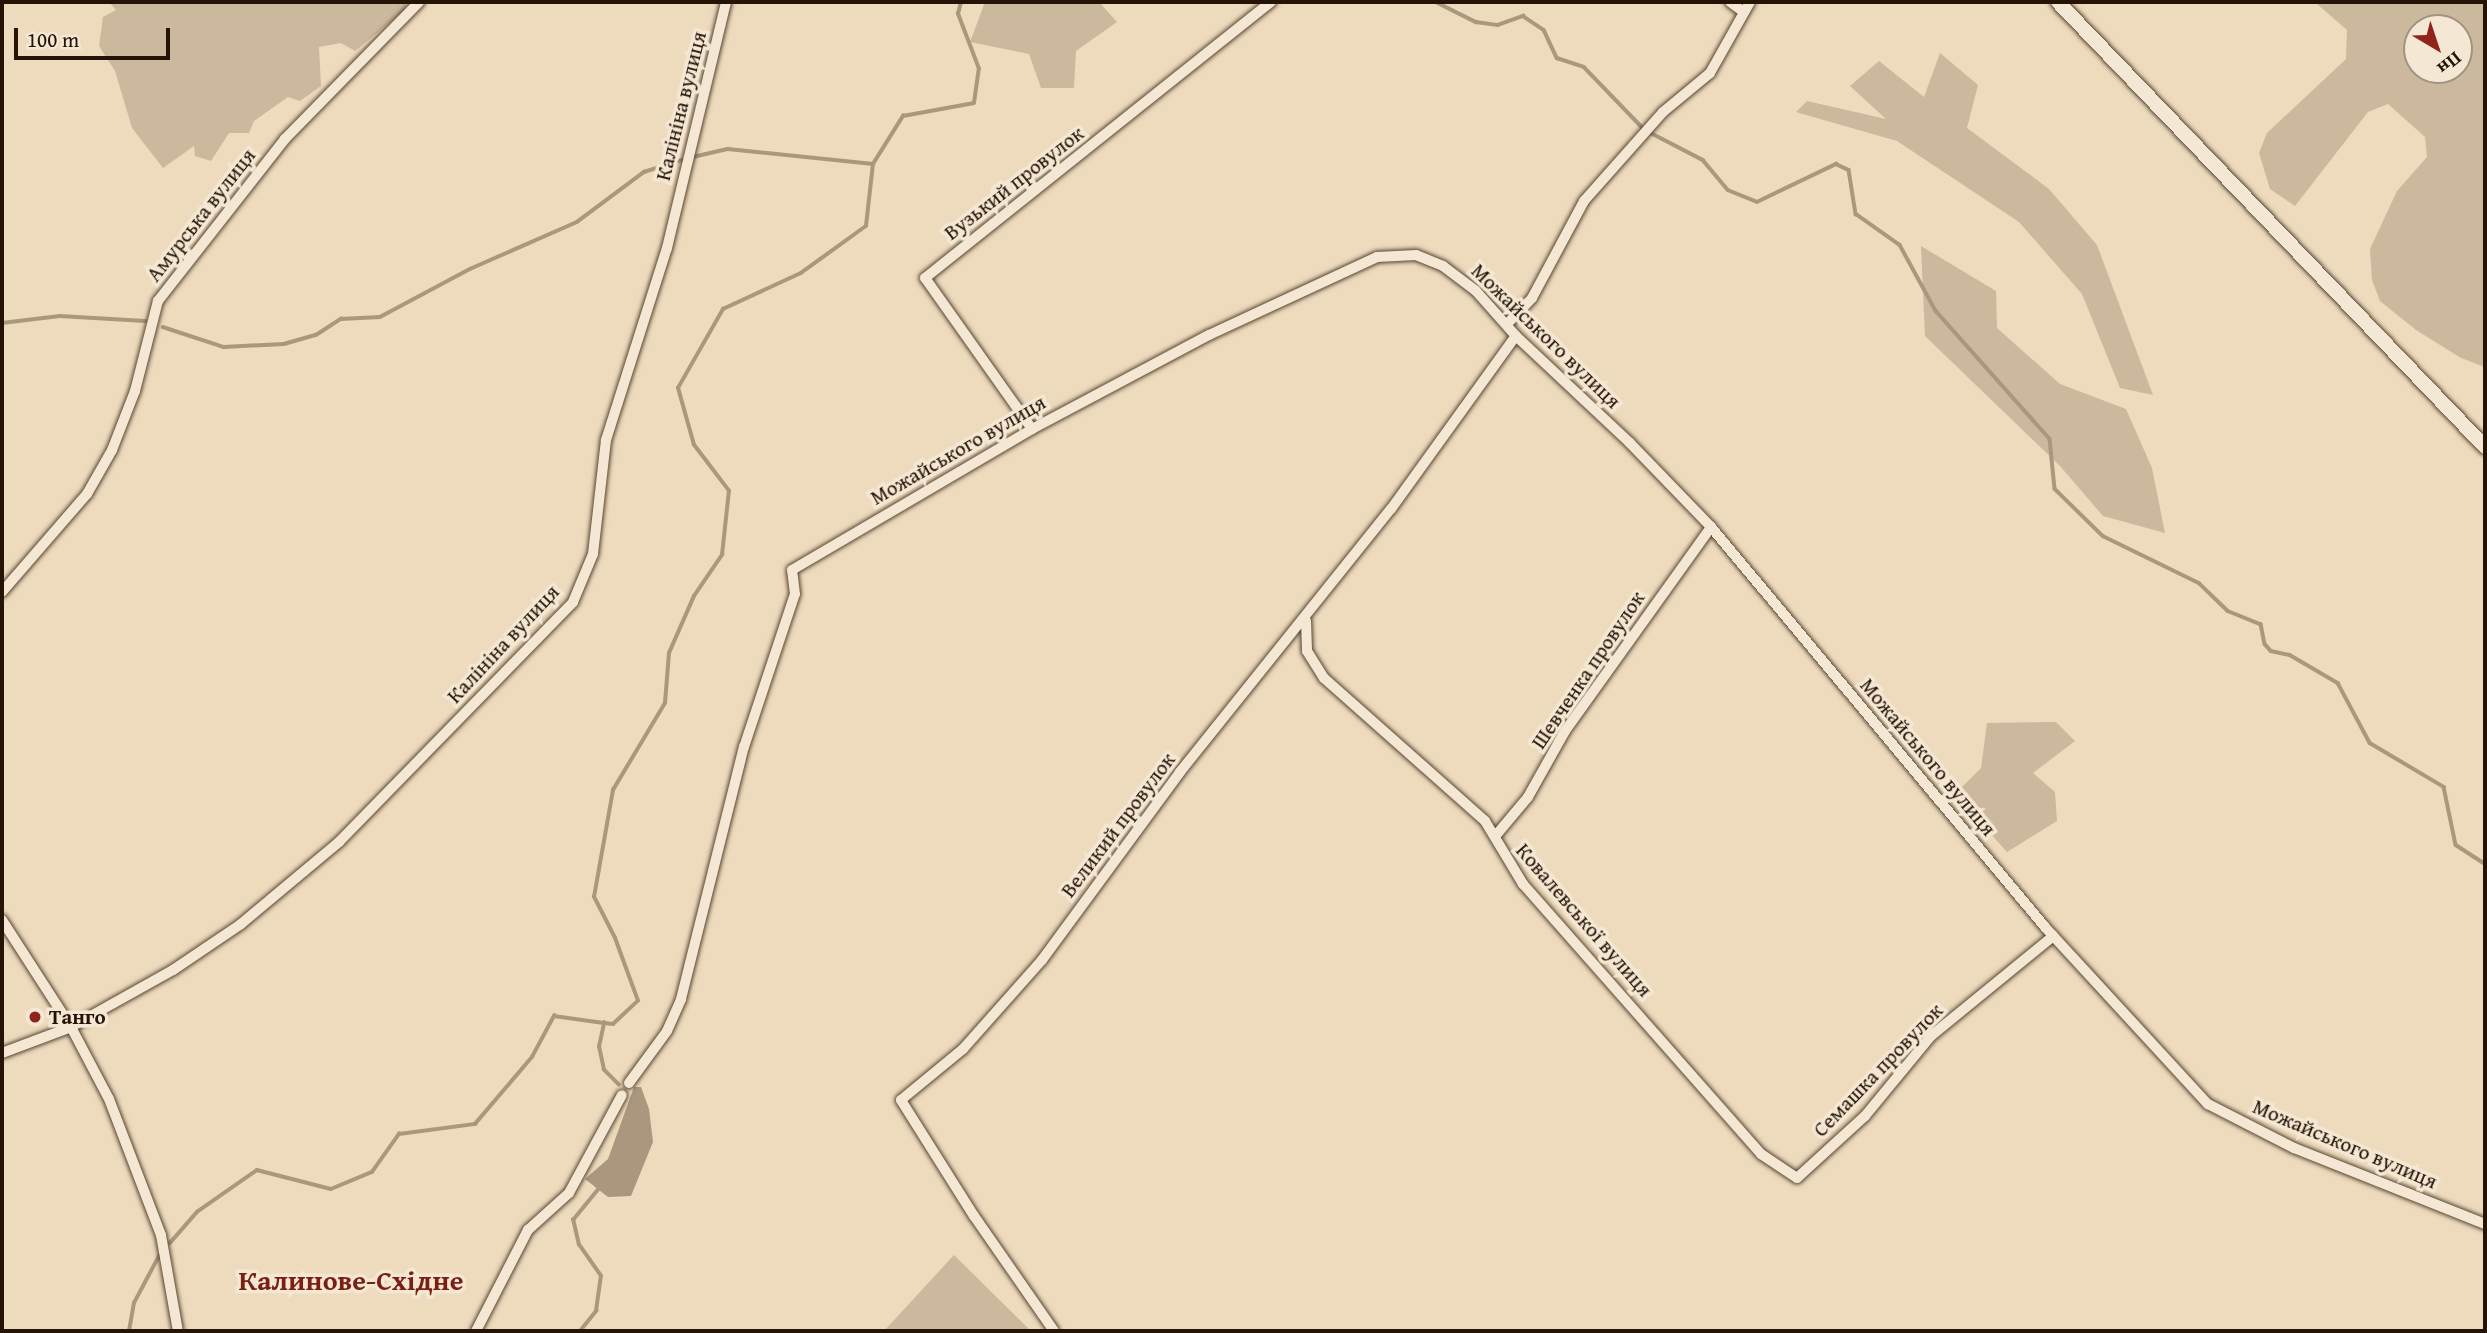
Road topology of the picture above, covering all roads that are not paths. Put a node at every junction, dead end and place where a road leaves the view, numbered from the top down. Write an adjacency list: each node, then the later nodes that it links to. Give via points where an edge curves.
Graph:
1 (419, 2): 12 (street, Амурська вулиця, via 285,139 158,301 135,391 112,450 87,494)
2 (726, 2): 17 (street, Калініна вулиця, via 667,248 606,440 593,554 573,602 339,842 241,924 173,970)
3 (1271, 2): 9 (street, Вузький провулок, via 925,278)
4 (1730, 2): 6 (street)
5 (2058, 2): 10 (main road)
6 (1747, 7): 7 (street, via 1710,73 1663,112 1584,201 1532,298)
7 (1507, 324): 8 (street, Можайського вулиця); 9 (street, Можайського вулиця, via 1443,266 1416,255 1377,257 1209,335)
8 (1516, 336): 11 (street, Можайського вулиця); 13 (street, Великий провулок)
9 (1032, 429): 19 (street, Можайського вулиця, via 792,570 795,594 744,747 681,999 667,1031)
10 (2485, 447)
11 (1711, 527): 14 (street, Шевченка провулок, via 1565,731 1528,797); 16 (street, Можайського вулиця)
12 (2, 592)
13 (1306, 621): 14 (street, Ковалевської вулиця, via 1307,651 1324,678 1461,796); 25 (street, Великий провулок, via 1180,772 1042,960 963,1049 901,1100)
14 (1497, 834): 21 (street, Ковалевської вулиця, via 1499,851 1523,884 1761,1154)
15 (2, 920): 17 (street)
16 (2053, 936): 21 (street, Семашка провулок, via 1931,1036 1865,1116); 22 (street, Можайського вулиця, via 2208,1104 2294,1148)
17 (71, 1027): 18 (street, Калініна вулиця); 23 (street, via 109,1098 161,1235)
18 (2, 1053)
19 (629, 1083)
20 (622, 1095): 24 (street, via 569,1193 528,1230)
21 (1797, 1178)
22 (2485, 1224)
23 (178, 1331)
24 (476, 1331)
25 (1054, 1331)

